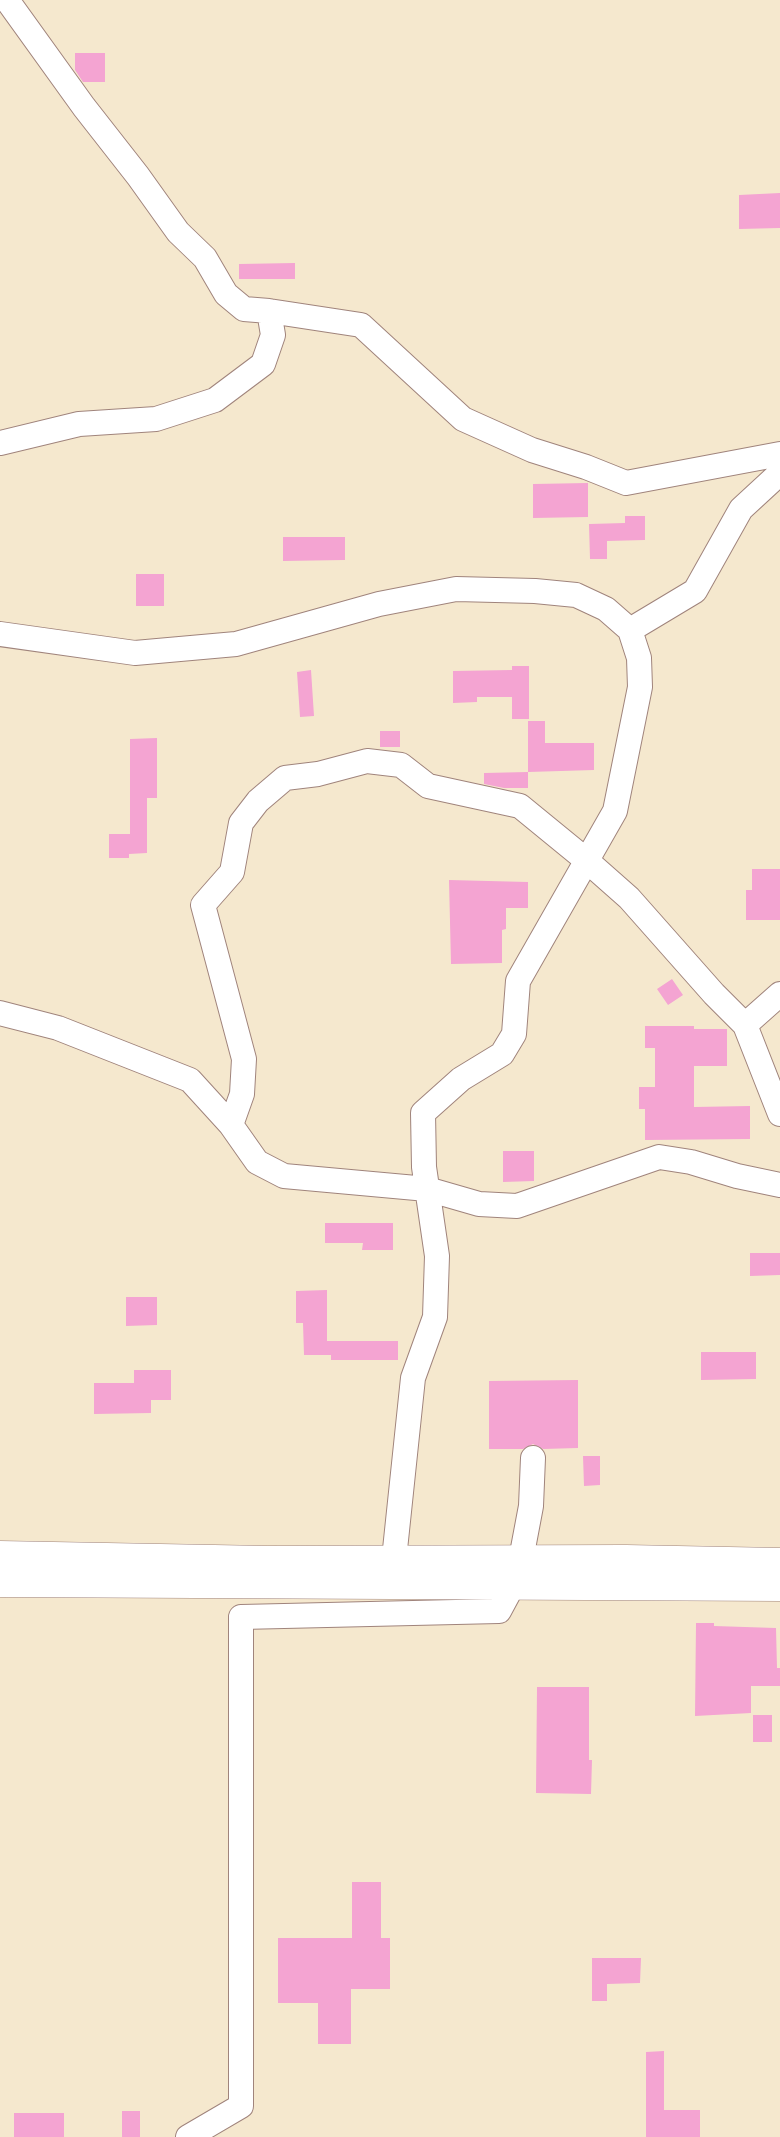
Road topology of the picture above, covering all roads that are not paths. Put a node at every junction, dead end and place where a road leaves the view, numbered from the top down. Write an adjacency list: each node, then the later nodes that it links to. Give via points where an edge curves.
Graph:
1 (7, 0): 2 (street, via 178,232 205,258 226,294 244,309)
2 (269, 311): 3 (street, via 273,335 262,364 215,400 156,419 79,424); 4 (street, via 361,325 463,419 532,450 626,484)
3 (0, 443)
4 (780, 454)
5 (780, 473): 6 (street, via 741,509 695,591)
6 (630, 630): 7 (street, via 606,609 576,595 456,589 379,604 236,644 135,653); 8 (street, via 639,658 640,687 615,811)
7 (0, 634)
8 (586, 860): 11 (street, via 629,898); 13 (street, via 520,806 428,786 401,765 367,761 318,774 285,778 258,801 241,824 232,872 203,905 244,1059 242,1094); 15 (street, via 518,981 514,1034 502,1054 461,1079 422,1112)
9 (780, 994): 11 (street)
10 (0, 1013): 13 (street, via 58,1028 190,1080)
11 (745, 1025): 12 (street)
12 (780, 1114)
13 (231, 1125): 15 (street, via 256,1162 284,1176)
14 (780, 1185): 15 (street, via 659,1157 517,1206 479,1204)
15 (427, 1188): 18 (street, via 436,1256 435,1317 413,1378)
16 (533, 1458): 20 (street, via 531,1506)
17 (0, 1555): 18 (main road)
18 (394, 1559): 20 (main road)
19 (780, 1562): 20 (main road)
20 (521, 1577): 21 (main road); 22 (main road); 23 (street, via 500,1611 240,1617 241,2106)
21 (0, 1583)
22 (780, 1587)
23 (188, 2137)

